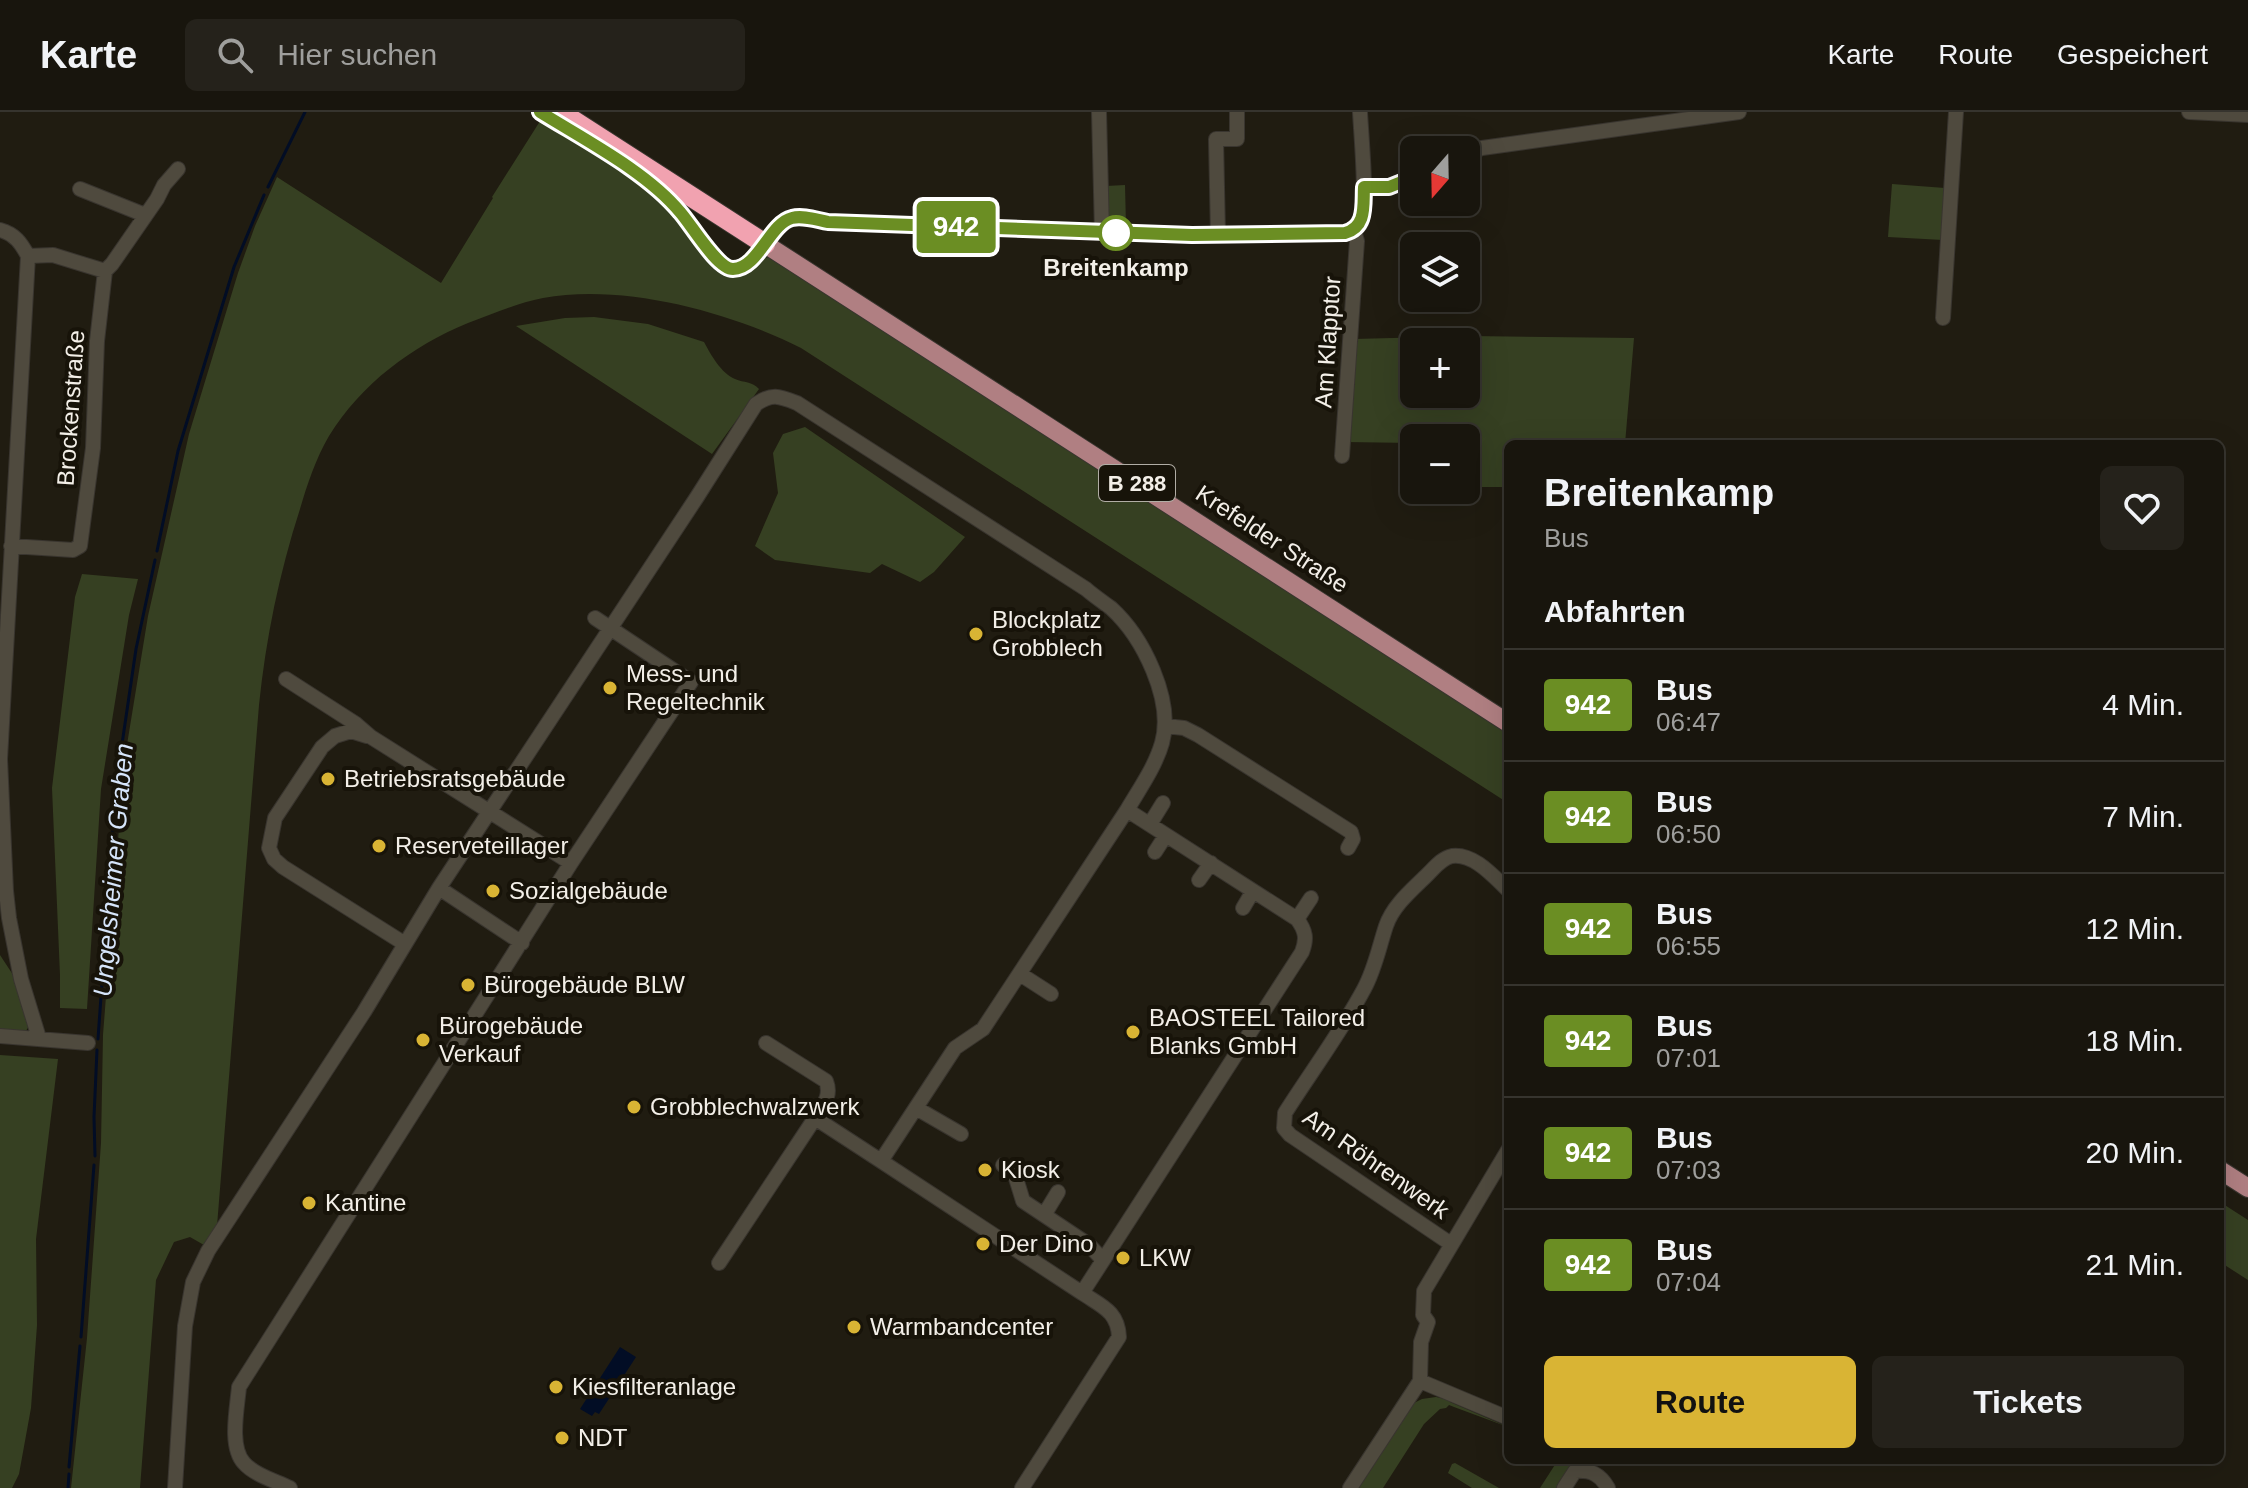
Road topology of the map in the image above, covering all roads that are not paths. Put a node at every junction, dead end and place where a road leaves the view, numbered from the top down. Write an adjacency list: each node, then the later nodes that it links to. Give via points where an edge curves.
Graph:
1 (540, 112): 21 (street, via 671,200 721,264 740,267)
2 (560, 112): 21 (highway, Krefelder Straße / B 288)
3 (580, 112): 21 (highway, Krefelder Straße / B 288)
4 (1099, 112): 19 (street)
5 (1237, 112): 20 (street, via 1237,139 1216,139)
6 (1360, 112): 14 (street)
7 (1739, 112): 11 (street)
8 (1956, 112): 24 (street)
9 (2189, 112): 10 (street)
10 (2248, 115)
11 (1480, 149)
12 (178, 169): 16 (street, Brockenstraße)
13 (1400, 183): 14 (street)
14 (1364, 187): 18 (street, via 1363,216)
15 (80, 189): 16 (street)
16 (145, 215): 23 (street, Brockenstraße)
17 (0, 230): 22 (street, via 21,243)
18 (1354, 231): 20 (street); 25 (street, Am Klapptor)
19 (1102, 232): 20 (street); 21 (street, via 797,217 787,219)
20 (1218, 235)
21 (768, 240): 31 (main road, Krefelder Straße / B 288); 32 (main road, Krefelder Straße / B 288)
22 (28, 256): 23 (street, via 53,255); 26 (street)
23 (105, 271): 26 (street, Brockenstraße, via 93,448 80,546)
24 (1943, 318)
25 (1342, 456)
26 (11, 546): 29 (street)
27 (595, 618): 28 (street)
28 (611, 628): 33 (street, via 756,404 781,397 1113,610 1153,671); 37 (street); 43 (street, via 691,682)
29 (2, 656): 38 (street)
30 (286, 679): 34 (street)
31 (1504, 708)
32 (1504, 720)
33 (1165, 726): 36 (street, via 1155,762); 41 (street, via 1184,728 1197,742 1351,832)
34 (371, 737): 37 (street); 53 (street, via 351,731 322,747 275,818 269,848 283,867)
35 (1163, 803): 39 (street)
36 (1127, 810): 39 (street); 54 (street)
37 (489, 811): 43 (street); 47 (street)
38 (2, 818): 57 (street, via 9,918)
39 (1150, 824): 40 (street)
40 (1166, 835): 42 (street); 44 (street)
41 (1348, 848)
42 (1155, 852)
43 (571, 863): 52 (street)
44 (1211, 863): 45 (street); 48 (street)
45 (1199, 880)
46 (1504, 887): 72 (street, Am Röhrenwerk, via 1470,859 1442,860 1396,908 1364,990 1285,1113 1284,1128 1290,1135)
47 (439, 888): 52 (street); 53 (street)
48 (1253, 891): 50 (street); 51 (street)
49 (1311, 898): 51 (street)
50 (1243, 908)
51 (1297, 919): 73 (street, via 1306,941 1302,952)
52 (522, 943): 80 (street, via 239,1387 235,1447 242,1462)
53 (405, 944): 79 (street, via 193,1282 185,1326)
54 (1020, 974): 55 (street); 60 (street, via 983,1029 955,1048)
55 (1051, 994)
56 (0, 1036): 57 (street)
57 (39, 1038): 58 (street)
58 (88, 1043)
59 (766, 1043): 61 (street, via 826,1081 828,1098)
60 (916, 1108): 62 (street); 64 (street)
61 (815, 1118): 64 (street); 74 (street)
62 (961, 1134)
63 (1504, 1157): 72 (street, Am Röhrenwerk)
64 (881, 1161): 75 (street)
65 (1003, 1165): 71 (street, via 1015,1175 1023,1201)
66 (2224, 1173): 68 (main road)
67 (2224, 1185): 70 (main road)
68 (2248, 1188)
69 (1058, 1192): 71 (street)
70 (2248, 1200)
71 (1044, 1215): 73 (street)
72 (1451, 1244): 76 (street, Am Röhrenwerk, via 1424,1291 1423,1315 1428,1322 1421,1342)
73 (1103, 1260): 75 (street)
74 (719, 1263)
75 (1082, 1293): 81 (street, via 1113,1316 1119,1337)
76 (1420, 1381): 77 (street); 82 (street)
77 (1504, 1416)
78 (1579, 1466): 83 (street); 84 (street, via 1602,1478)
79 (175, 1488)
80 (290, 1488)
81 (1022, 1488)
82 (1350, 1488)
83 (1564, 1488)
84 (1608, 1488)

